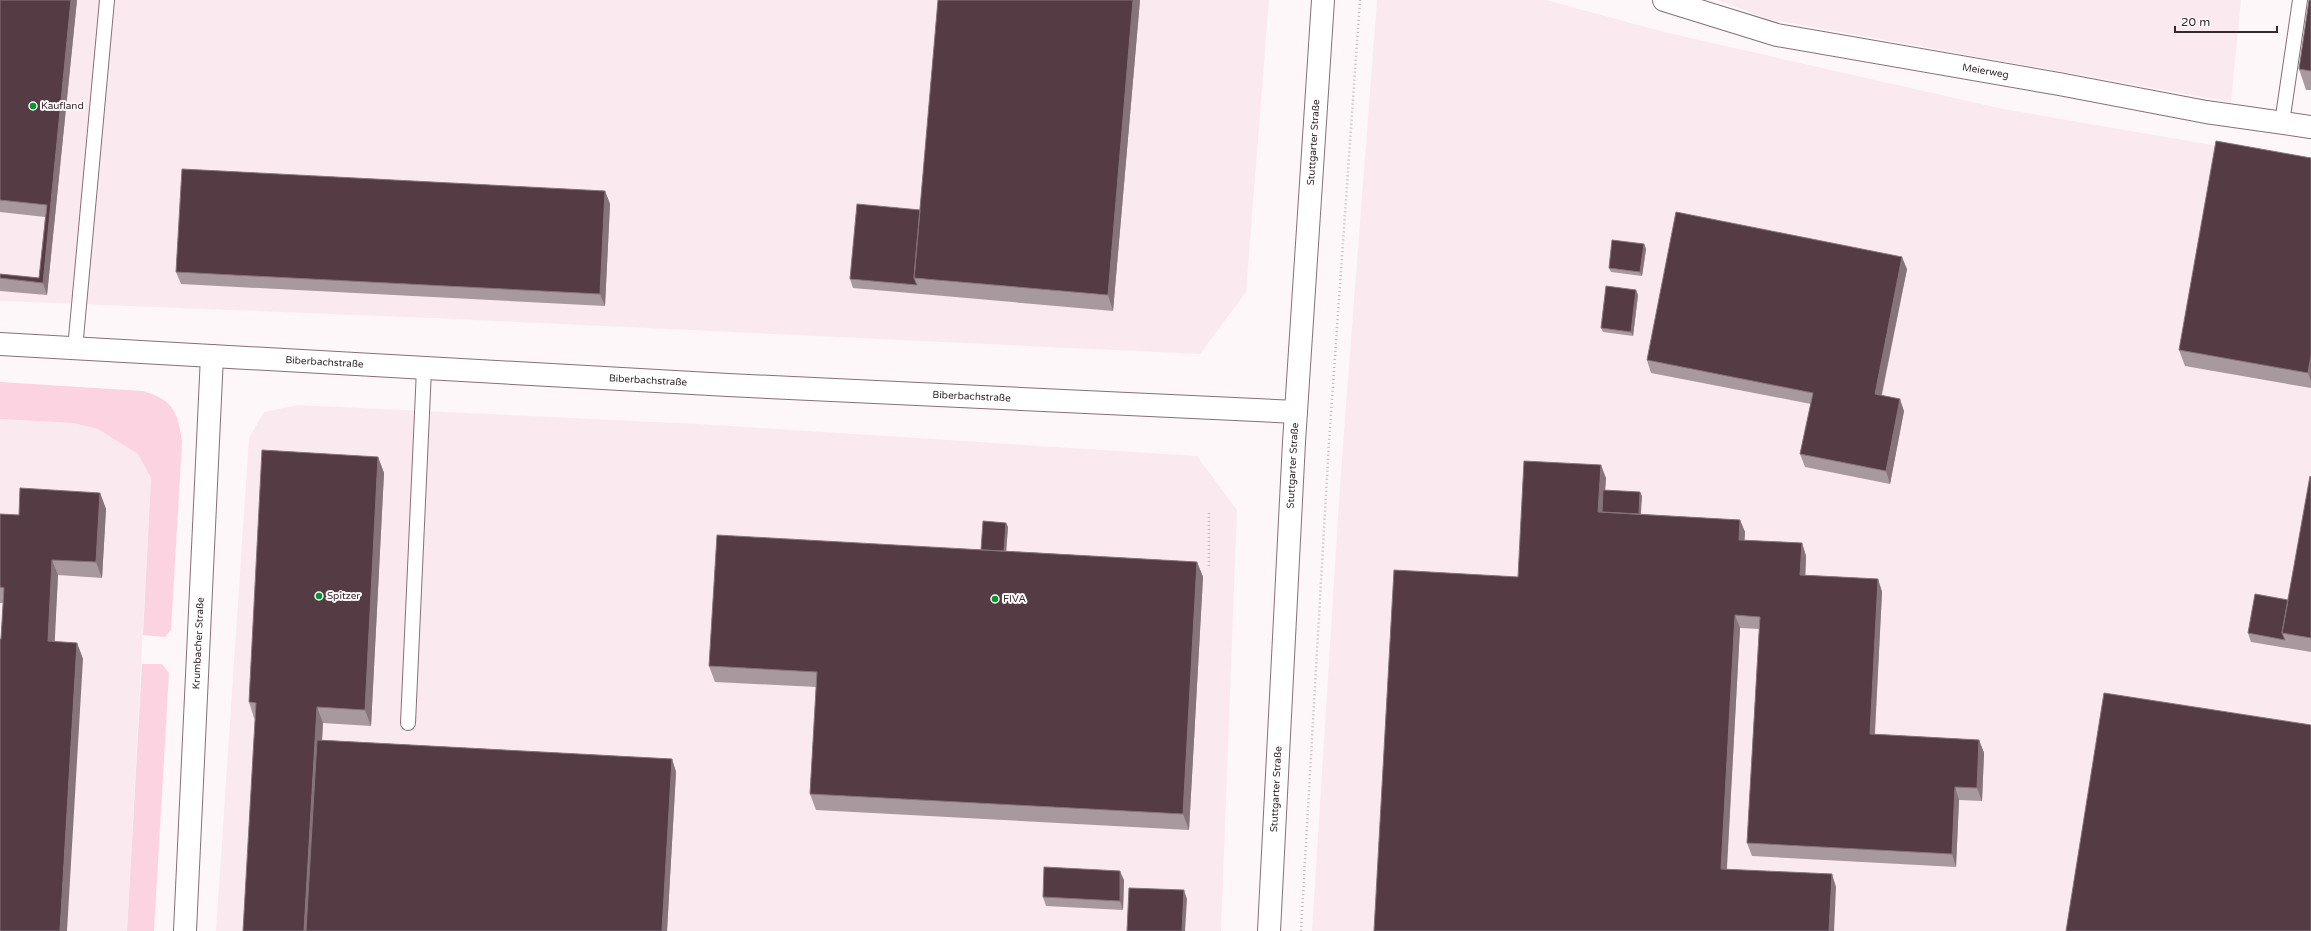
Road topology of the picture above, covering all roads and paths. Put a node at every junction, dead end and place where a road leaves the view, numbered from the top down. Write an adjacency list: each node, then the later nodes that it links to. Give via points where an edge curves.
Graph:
1 (107, 0): 9 (lane)
2 (1323, 0): 12 (street, Stuttgarter Straße)
3 (1360, 0): 18 (path)
4 (1664, 0): 6 (street, Meierweg, via 1777,36 2206,112)
5 (2300, 0): 6 (lane)
6 (2282, 123): 7 (street, Meierweg)
7 (2311, 127)
8 (0, 344): 9 (street, Biberbachstraße)
9 (75, 349): 10 (street, Biberbachstraße)
10 (212, 356): 11 (street, Biberbachstraße); 16 (street, Krumbacher Straße)
11 (424, 368): 12 (street, Biberbachstraße); 15 (lane)
12 (1296, 412): 17 (street, Stuttgarter Straße)
13 (1209, 510): 14 (path)
14 (1209, 566)
15 (408, 723)
16 (185, 931)
17 (1269, 931)
18 (1301, 931)

